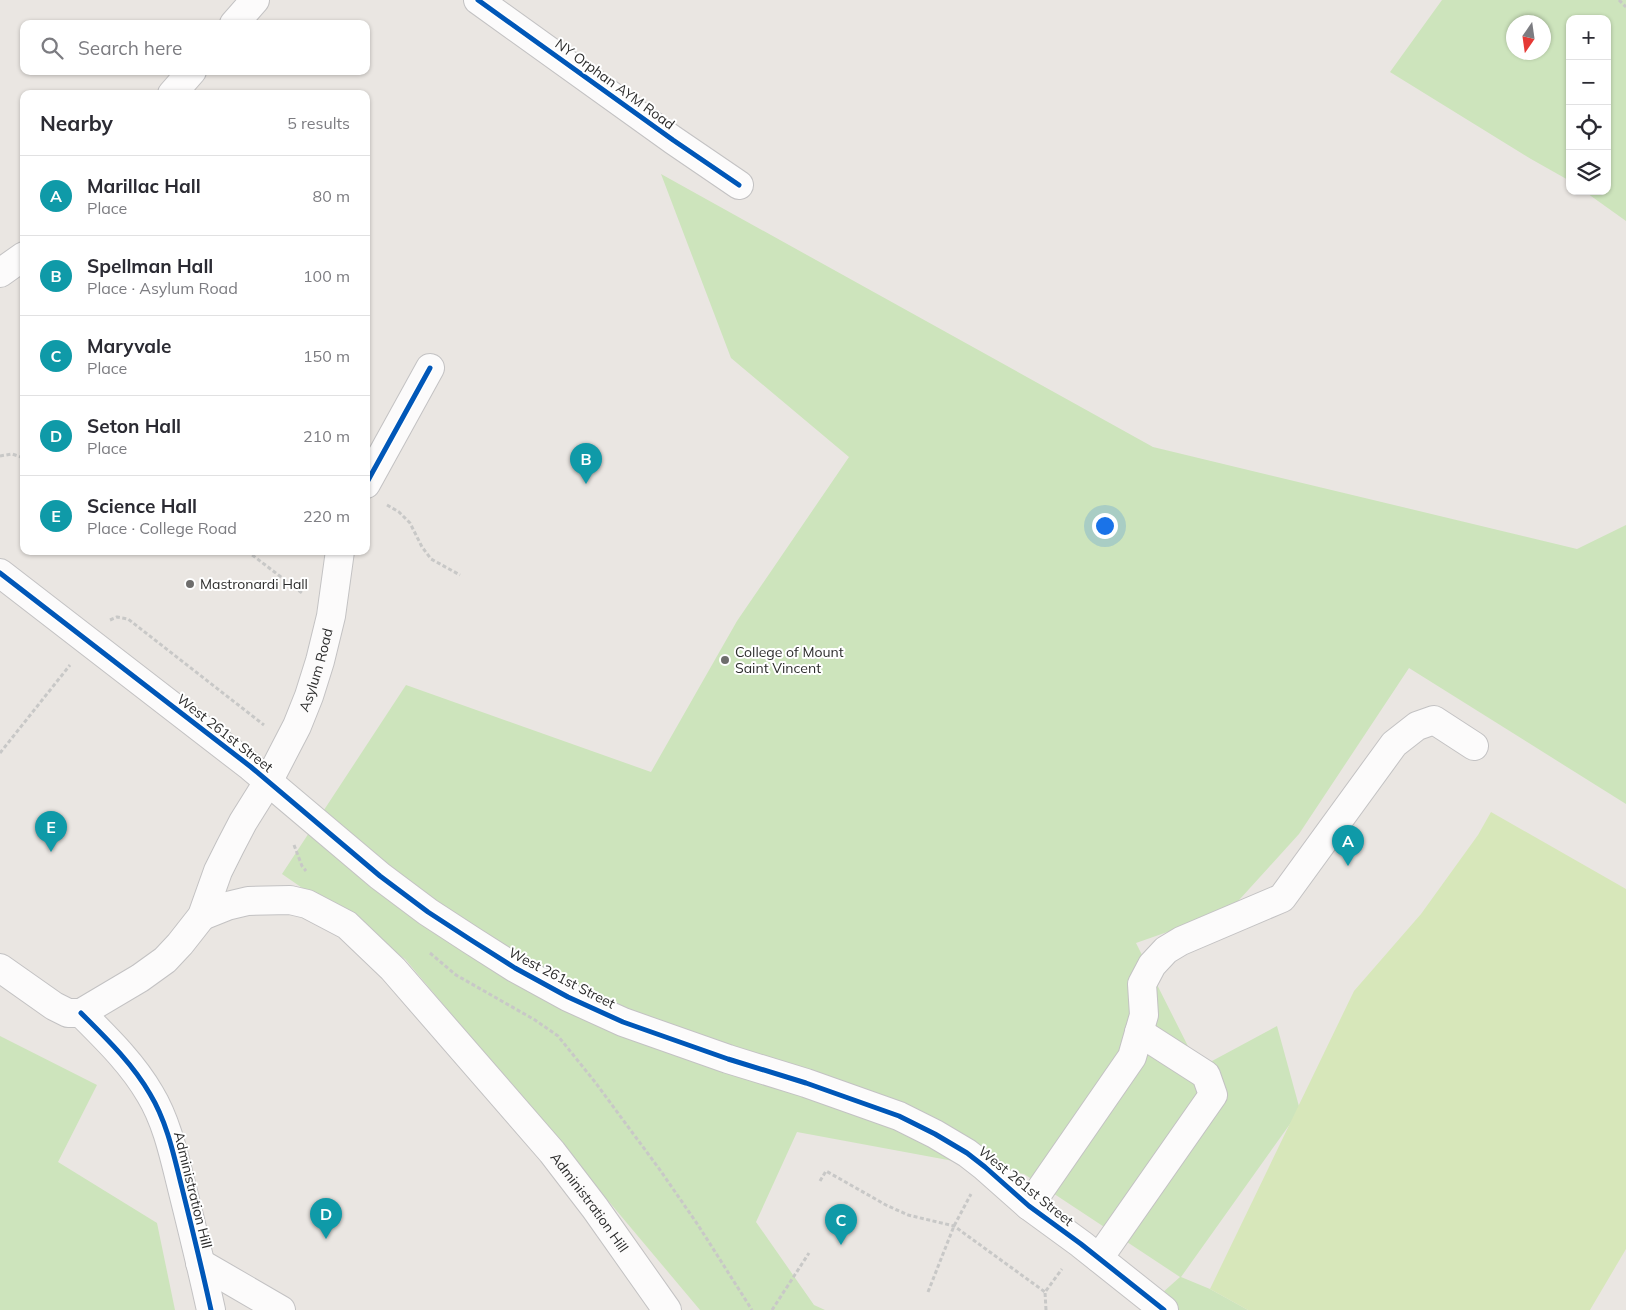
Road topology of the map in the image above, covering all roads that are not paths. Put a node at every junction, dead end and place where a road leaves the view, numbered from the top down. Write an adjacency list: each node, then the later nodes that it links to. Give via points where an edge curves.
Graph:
1 (254, 0): 3 (street)
2 (478, 0): 6 (street, NY Orphan AYM Road)
3 (237, 20)
4 (189, 75): 5 (street)
5 (175, 90)
6 (739, 185)
7 (20, 259): 8 (street)
8 (0, 273)
9 (430, 368): 10 (street)
10 (374, 493)
11 (340, 555): 14 (street, Asylum Road, via 332,616 309,696)
12 (0, 573): 14 (street, West 261st Street)
13 (1474, 746): 18 (street, via 1434,720 1417,726 1394,744 1282,898 1166,950 1142,984 1144,1015)
14 (268, 782): 15 (street, via 242,822 218,871); 19 (street, West 261st Street, via 380,876 428,912 515,968 623,1022 899,1116 959,1148)
15 (202, 916): 17 (street, via 165,960); 24 (street, Administration Hill, via 248,901 290,900 307,904 347,925 393,969 552,1152)
16 (0, 968): 17 (street, via 54,1006 68,1013)
17 (81, 1013): 21 (street, Administration Hill, via 136,1073 162,1116)
18 (1139, 1032): 19 (street, via 1132,1057); 20 (street, via 1206,1075 1213,1095)
19 (1029, 1206): 20 (street, West 261st Street)
20 (1099, 1258): 25 (street, West 261st Street)
21 (200, 1263): 22 (street, Administration Hill); 23 (street)
22 (211, 1310)
23 (281, 1310)
24 (667, 1310)
25 (1164, 1310)

